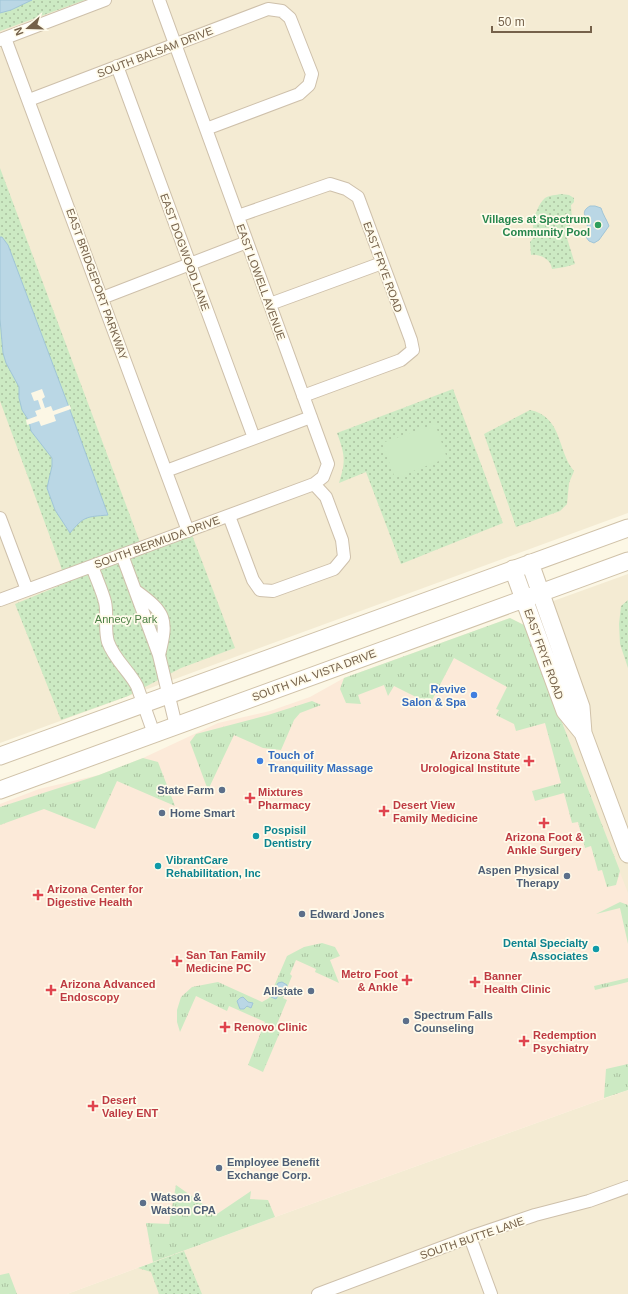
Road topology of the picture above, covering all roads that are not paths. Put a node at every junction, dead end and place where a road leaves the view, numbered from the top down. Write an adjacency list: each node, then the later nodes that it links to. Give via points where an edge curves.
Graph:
1 (105, 0): 3 (street)
2 (159, 0): 4 (street, EAST LOWELL AVENUE)
3 (3, 39): 6 (street, EAST BRIDGEPORT PARKWAY)
4 (175, 45): 5 (street, SOUTH BALSAM DRIVE); 7 (street, EAST LOWELL AVENUE); 7 (street, SOUTH BALSAM DRIVE, via 268,9 282,11 290,18 312,74 308,85 299,94)
5 (117, 66): 6 (street, SOUTH BALSAM DRIVE); 11 (street, EAST DOGWOOD LANE)
6 (29, 100): 12 (street, EAST BRIDGEPORT PARKWAY)
7 (206, 129): 8 (street, EAST LOWELL AVENUE)
8 (238, 216): 9 (street, EAST LOWELL AVENUE); 10 (street, EAST FRYE ROAD, via 330,184 346,189 358,197)
9 (247, 242): 11 (street); 13 (street, EAST LOWELL AVENUE)
10 (382, 263): 13 (street); 14 (street, EAST FRYE ROAD, via 411,340 412,350 401,360)
11 (190, 264): 12 (street); 16 (street, EAST DOGWOOD LANE)
12 (102, 298): 17 (street, EAST BRIDGEPORT PARKWAY)
13 (270, 304): 14 (street, EAST LOWELL AVENUE)
14 (303, 396): 15 (street, EAST LOWELL AVENUE)
15 (311, 417): 16 (street); 18 (street, EAST LOWELL AVENUE, via 328,464 323,477)
16 (254, 438): 17 (street)
17 (166, 471): 23 (street, EAST BRIDGEPORT PARKWAY)
18 (314, 484): 19 (street, SOUTH BERMUDA DRIVE); 19 (street, via 326,497 342,540 344,557 334,569 273,591 260,590 253,580)
19 (229, 516): 23 (street, SOUTH BERMUDA DRIVE)
20 (0, 518): 22 (street)
21 (628, 528): 26 (main road)
22 (2, 530): 29 (street)
23 (188, 531): 24 (street, SOUTH BERMUDA DRIVE)
24 (122, 555): 27 (street, SOUTH BERMUDA DRIVE); 33 (street, via 159,655)
25 (628, 561): 30 (main road, SOUTH VAL VISTA DRIVE)
26 (530, 563): 28 (main road); 30 (main road, EAST FRYE ROAD)
27 (92, 566): 29 (street, SOUTH BERMUDA DRIVE); 34 (street, via 105,603 108,642 118,660 134,679)
28 (513, 569): 31 (main road, EAST FRYE ROAD); 33 (main road)
29 (27, 590): 32 (street, SOUTH BERMUDA DRIVE)
30 (540, 592): 31 (main road, SOUTH VAL VISTA DRIVE); 36 (main road, EAST FRYE ROAD, via 581,707)
31 (523, 598): 35 (main road, SOUTH VAL VISTA DRIVE); 36 (main road, EAST FRYE ROAD, via 565,711)
32 (0, 600)
33 (169, 694): 34 (main road); 35 (street)
34 (143, 704): 37 (street); 38 (main road)
35 (176, 726): 37 (main road, SOUTH VAL VISTA DRIVE)
36 (583, 733): 40 (main road, EAST FRYE ROAD)
37 (154, 734): 39 (main road, SOUTH VAL VISTA DRIVE)
38 (0, 756)
39 (0, 790)
40 (628, 854)
41 (628, 1187): 42 (street, SOUTH BUTTE LANE)
42 (470, 1237): 43 (street, SOUTH BUTTE LANE); 44 (street)
43 (318, 1294)
44 (491, 1294)

